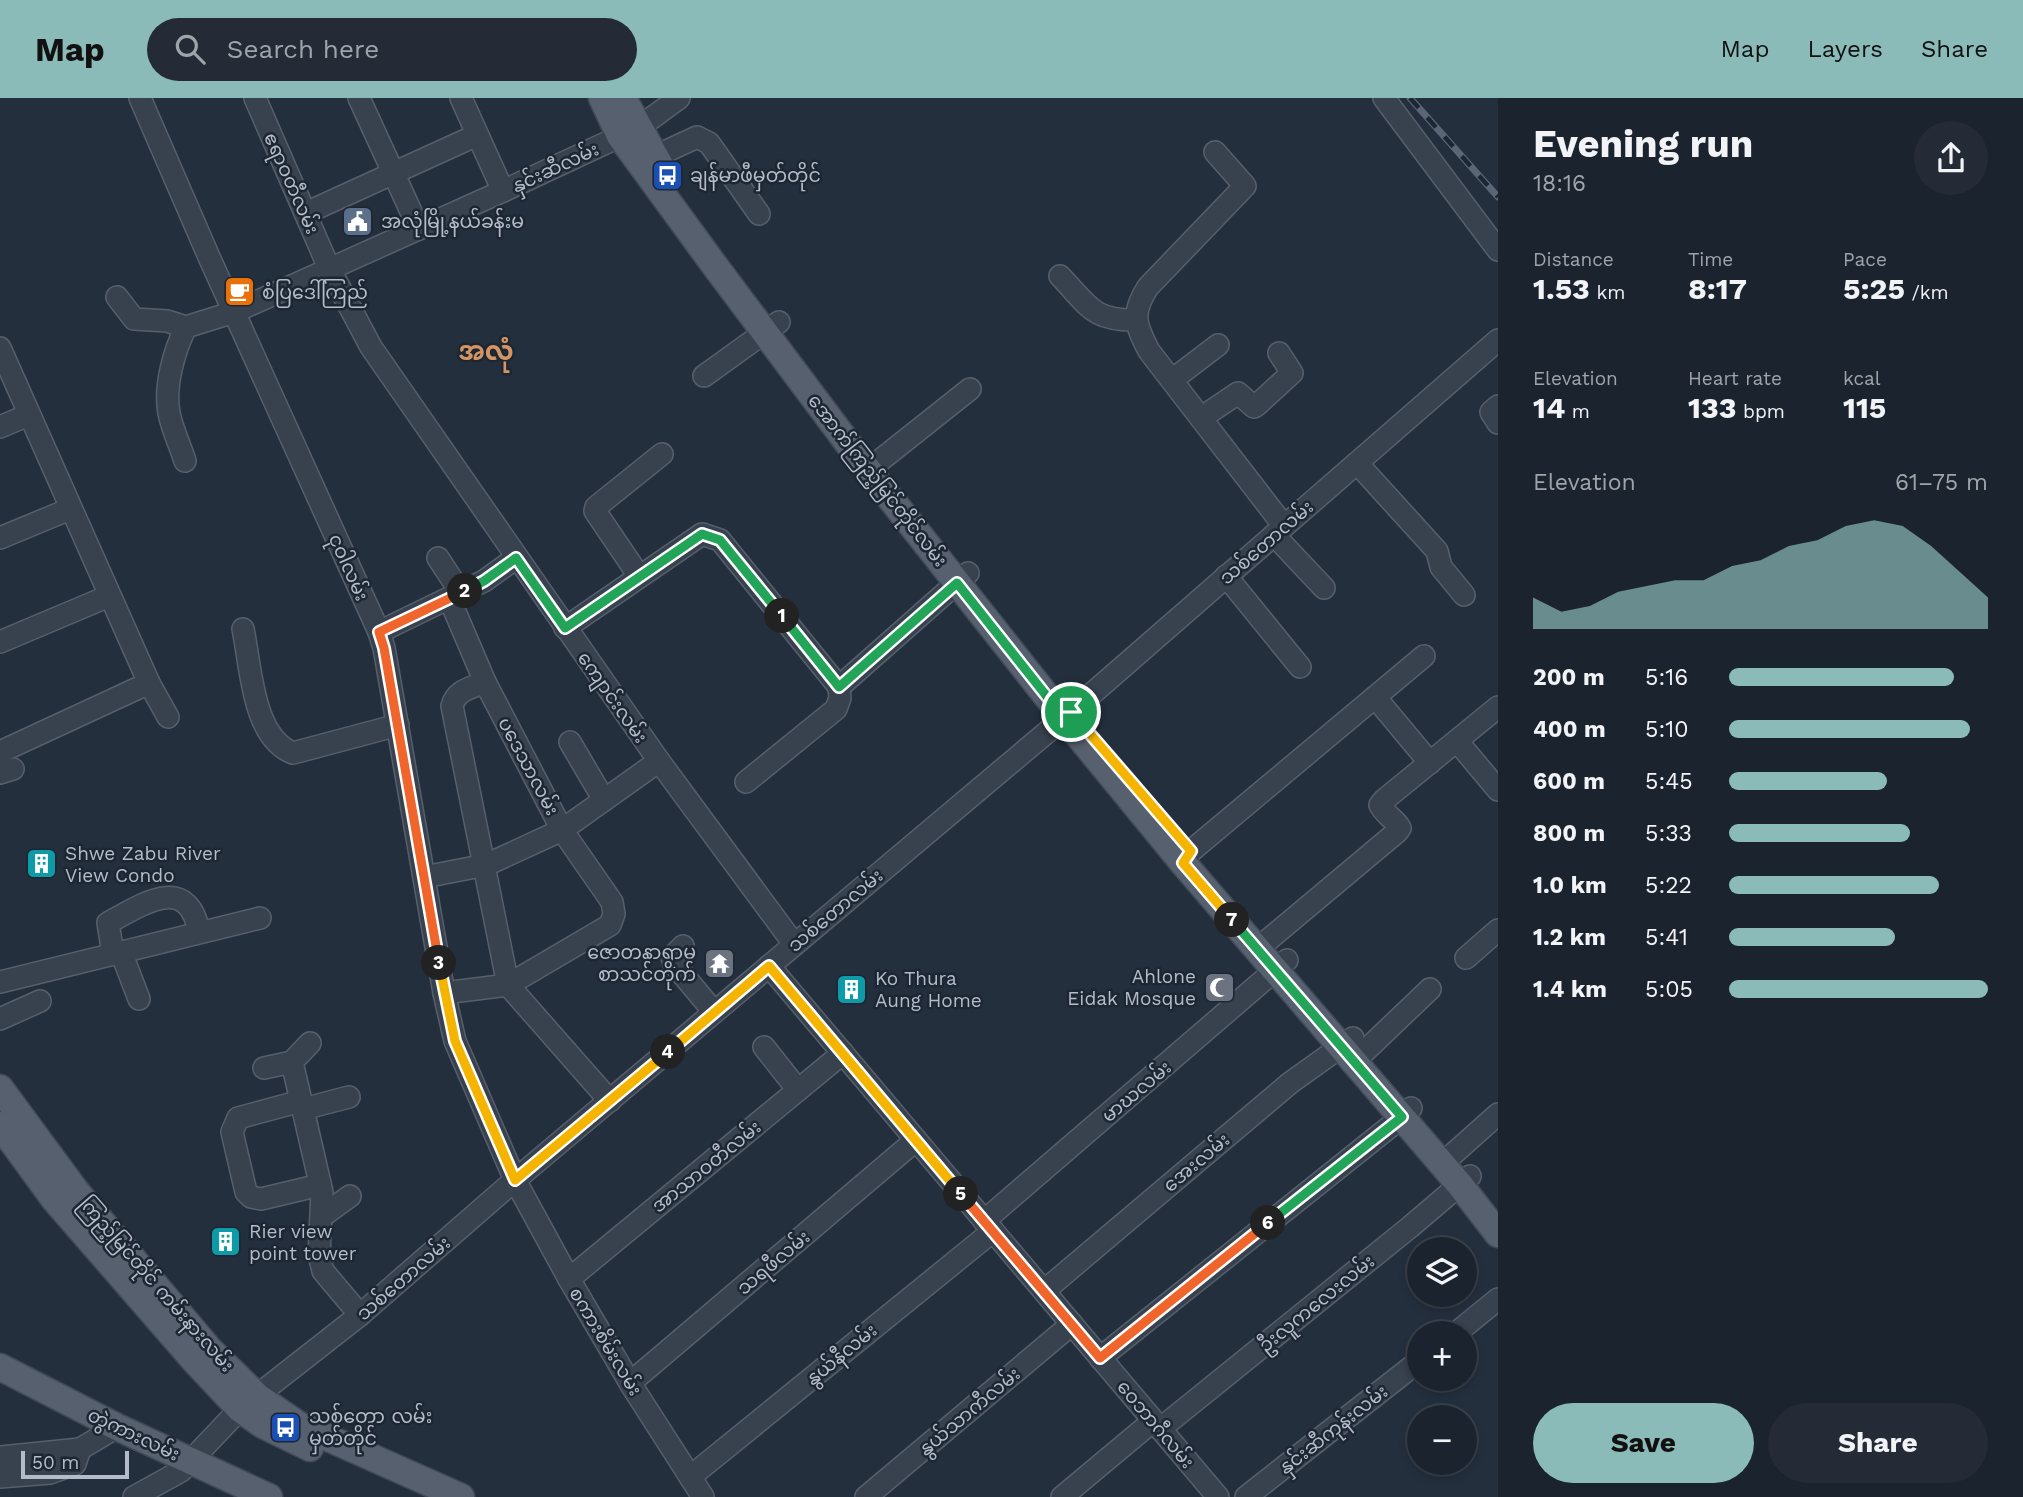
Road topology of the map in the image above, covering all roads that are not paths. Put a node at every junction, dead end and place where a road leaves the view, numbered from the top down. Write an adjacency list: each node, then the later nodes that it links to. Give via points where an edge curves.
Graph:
1 (141, 98): 23 (street, ငုဝါလမ်း)
2 (255, 98): 15 (street, ဧရာဝတီလမ်း)
3 (359, 98): 13 (street)
4 (461, 98): 10 (street)
5 (602, 98): 9 (main road, အောက်ကြည့်မြင်တိုင်လမ်း)
6 (622, 98): 9 (main road, အောက်ကြည့်မြင်တိုင်လမ်း)
7 (679, 98): 9 (street, နှင်းဆီလမ်း)
8 (1384, 98): 18 (street)
9 (629, 132): 12 (main road, အောက်ကြည့်မြင်တိုင်လမ်း); 14 (street, နှင်းဆီလမ်း); 21 (main road, အောက်ကြည့်မြင်တိုင်လမ်း)
10 (477, 135): 13 (street); 14 (street)
11 (1215, 152): 24 (street, via 1242,180 1243,191 1148,287 1137,304)
12 (654, 157): 16 (street, via 698,137 709,143); 21 (main road, အောက်ကြည့်မြင်တိုင်လမ်း)
13 (393, 173): 15 (street); 17 (street)
14 (503, 191): 17 (street, နှင်းဆီလမ်း)
15 (306, 214): 19 (street, ဧရာဝတီလမ်း)
16 (759, 214)
17 (419, 229): 19 (street, နှင်းဆီလမ်း)
18 (1498, 250)
19 (329, 268): 23 (street, နှင်းဆီလမ်း); 47 (street, ကျောင်းလမ်း, via 371,347)
20 (1060, 276): 24 (street, via 1097,315)
21 (734, 279): 26 (main road, အောက်ကြည့်မြင်တိုင်လမ်း)
22 (117, 297): 25 (street, via 134,319)
23 (234, 312): 25 (street, နှင်းဆီလမ်း); 57 (street, ငုဝါလမ်း)
24 (1137, 320): 32 (street, via 1149,351)
25 (186, 327): 40 (street, via 167,395 169,415)
26 (772, 327): 31 (street); 42 (main road, အောက်ကြည့်မြင်တိုင်လမ်း)
27 (1498, 340): 41 (street, သစ်တောလမ်း)
28 (1218, 345): 32 (street)
29 (0, 348): 35 (street)
30 (1279, 354): 36 (street, via 1292,373 1254,407 1238,393)
31 (704, 376)
32 (1172, 380): 36 (street)
33 (970, 389): 42 (street)
34 (1498, 406): 37 (street, via 1491,412)
35 (28, 415): 38 (street); 43 (street)
36 (1201, 418): 44 (street)
37 (1498, 422)
38 (0, 427)
39 (662, 454): 48 (street, via 595,511)
40 (186, 461)
41 (1357, 463): 44 (street, သစ်တောလမ်း); 52 (street, via 1437,551 1441,568)
42 (874, 466): 50 (main road, အောက်ကြည့်မြင်တိုင်လမ်း)
43 (70, 509): 45 (street); 53 (street)
44 (1279, 531): 49 (street, သစ်တောလမ်း); 51 (street)
45 (0, 538)
46 (438, 558): 54 (street, ပဒေသာလမ်း)
47 (516, 558): 54 (street); 55 (street, ကျောင်းလမ်း)
48 (639, 576): 55 (street); 63 (street, via 702,534 720,540)
49 (1226, 576): 60 (street); 66 (street, သစ်တောလမ်း)
50 (963, 578): 63 (street); 66 (main road, အောက်ကြည့်မြင်တိုင်လမ်း)
51 (1324, 588)
52 (1464, 595)
53 (109, 596): 58 (street); 62 (street)
54 (456, 596): 57 (street); 61 (street, ပဒေသာလမ်း)
55 (565, 628): 71 (street, ကျောင်းလမ်း)
56 (243, 629): 68 (street, via 249,677 265,726 280,748 293,753)
57 (379, 632): 68 (street, ငုဝါလမ်း)
58 (0, 642)
59 (1424, 656): 64 (street)
60 (1300, 667)
61 (485, 682): 77 (street, ပဒေသာလမ်း); 79 (street, via 460,692 453,706)
62 (149, 683): 67 (street); 73 (street)
63 (839, 687): 74 (street, via 836,709)
64 (1375, 697): 72 (street); 78 (street)
65 (1498, 707): 69 (street)
66 (1067, 715): 78 (main road, အောက်ကြည့်မြင်တိုင်လမ်း); 84 (street, သစ်တောလမ်း)
67 (168, 717)
68 (398, 725): 80 (street, ငုဝါလမ်း)
69 (1457, 741): 72 (street); 75 (street)
70 (570, 742): 76 (street)
71 (659, 761): 76 (street); 84 (street, ကျောင်းလမ်း)
72 (1430, 763): 87 (street, မာဃလမ်း, via 1380,805 1397,823 1397,832)
73 (4, 765)
74 (746, 782)
75 (1498, 790)
76 (604, 800): 77 (street)
77 (562, 830): 79 (street); 91 (street, ပဒေသာလမ်း, via 612,902 614,914 610,925)
78 (1187, 857): 87 (main road, အောက်ကြည့်မြင်တိုင်လမ်း)
79 (486, 865): 80 (street); 91 (street)
80 (424, 877): 93 (street, ငုဝါလမ်း)
81 (260, 918): 83 (street)
82 (1498, 930): 88 (street)
83 (198, 932): 86 (street); 86 (street, via 190,908 180,900 156,898 108,923)
84 (794, 944): 89 (street, သစ်တောလမ်း)
85 (682, 946): 96 (street, via 672,957 674,964)
86 (117, 953): 90 (street); 94 (street)
87 (1272, 955): 99 (main road, အောက်ကြည့်မြင်တိုင်လမ်း); 121 (street, မာဃလမ်း)
88 (1466, 958)
89 (769, 966): 96 (street, သစ်တောလမ်း); 101 (street, ဝေဘာဂီလမ်း)
90 (0, 982)
91 (508, 985): 93 (street); 107 (street)
92 (1430, 989): 99 (street, အေးလမ်း)
93 (444, 993): 115 (street, ငုဝါလမ်း, via 455,1041)
94 (139, 999)
95 (40, 1001): 97 (street)
96 (714, 1012): 107 (street, သစ်တောလမ်း)
97 (0, 1019)
98 (310, 1043): 102 (street)
99 (1353, 1045): 109 (main road, အောက်ကြည့်မြင်တိုင်လမ်း); 124 (street, အေးလမ်း, via 1290,1083)
100 (764, 1047): 105 (street)
101 (843, 1054): 105 (street, အာသာဝတီလမ်း); 112 (street, ဝေဘာဂီလမ်း)
102 (292, 1062): 103 (street); 108 (street)
103 (264, 1068)
104 (0, 1088): 113 (main road, ကြည့်မြင်တိုင် ကမ်းနားလမ်း)
105 (798, 1090): 123 (street, အာသာဝတီလမ်း)
106 (349, 1097): 108 (street)
107 (610, 1101): 115 (street, သစ်တောလမ်း)
108 (302, 1105): 117 (street); 117 (street, via 238,1118 232,1132 251,1197 261,1199)
109 (1407, 1112): 114 (main road, အောက်ကြည့်မြင်တိုင်လမ်း); 116 (main road, အောက်ကြည့်မြင်တိုင်လမ်း); 129 (street)
110 (1498, 1114): 114 (street)
111 (0, 1125): 113 (main road, ကြည့်မြင်တိုင် ကမ်းနားလမ်း)
112 (916, 1140): 121 (street, ဝေဘာဂီလမ်း); 132 (street, သရဖီလမ်း)
113 (25, 1141): 133 (main road, ကြည့်မြင်တိုင် ကမ်းနားလမ်း, via 54,1199 193,1359)
114 (1452, 1155): 116 (main road, အောက်ကြည့်မြင်တိုင်လမ်း)
115 (515, 1180): 123 (street, စကားစိမ်းလမ်း); 126 (street, သစ်တောလမ်း)
116 (1465, 1180): 119 (main road, အောက်ကြည့်မြင်တိုင်လမ်း); 122 (main road, အောက်ကြည့်မြင်တိုင်လမ်း); 134 (street, ဦးလူကလေးလမ်း)
117 (320, 1185): 120 (street)
118 (350, 1196): 120 (street)
119 (1498, 1211)
120 (321, 1217): 126 (street, via 323,1271)
121 (989, 1226): 124 (street, ဝေဘာဂီလမ်း); 141 (street, နွယ်နီလမ်း)
122 (1498, 1234)
123 (569, 1279): 132 (street, စကားစိမ်းလမ်း)
124 (1044, 1291): 128 (street, ဝေဘာဂီလမ်း)
125 (1498, 1298): 127 (street)
126 (360, 1315): 133 (street, သစ်တောလမ်း)
127 (1471, 1321)
128 (1072, 1324): 129 (street, ဝေဘာဂီလမ်း); 148 (street, နွယ်သာကီလမ်း)
129 (1100, 1358): 134 (street, ဝေဘာဂီလမ်း)
130 (0, 1367): 135 (main road, တွဲကားလမ်း)
131 (1407, 1371): 142 (street, နှင်းဆီကုန်းလမ်း)
132 (630, 1383): 141 (street, စကားစိမ်းလမ်း)
133 (249, 1403): 138 (street, သစ်တောလမ်း); 139 (main road, ကြည့်မြင်တိုင် ကမ်းနားလမ်း, via 299,1424)
134 (1157, 1425): 149 (street, ဦးလူကလေးလမ်း); 150 (street, ဝေဘာဂီလမ်း)
135 (117, 1427): 136 (street); 138 (main road, တွဲကားလမ်း)
136 (80, 1449): 137 (street); 140 (street, via 75,1464 50,1473)
137 (0, 1457)
138 (190, 1460): 143 (street, သစ်တောလမ်း, via 181,1471); 144 (main road, တွဲကားလမ်း)
139 (384, 1472): 145 (main road); 146 (main road, ကြည့်မြင်တိုင် ကမ်းနားလမ်း)
140 (0, 1477)
141 (690, 1477): 147 (street, စကားစိမ်းလမ်း)
142 (1261, 1493)
143 (134, 1497)
144 (269, 1497)
145 (422, 1497)
146 (461, 1497)
147 (703, 1497)
148 (866, 1497)
149 (1062, 1497)
150 (1218, 1497)

